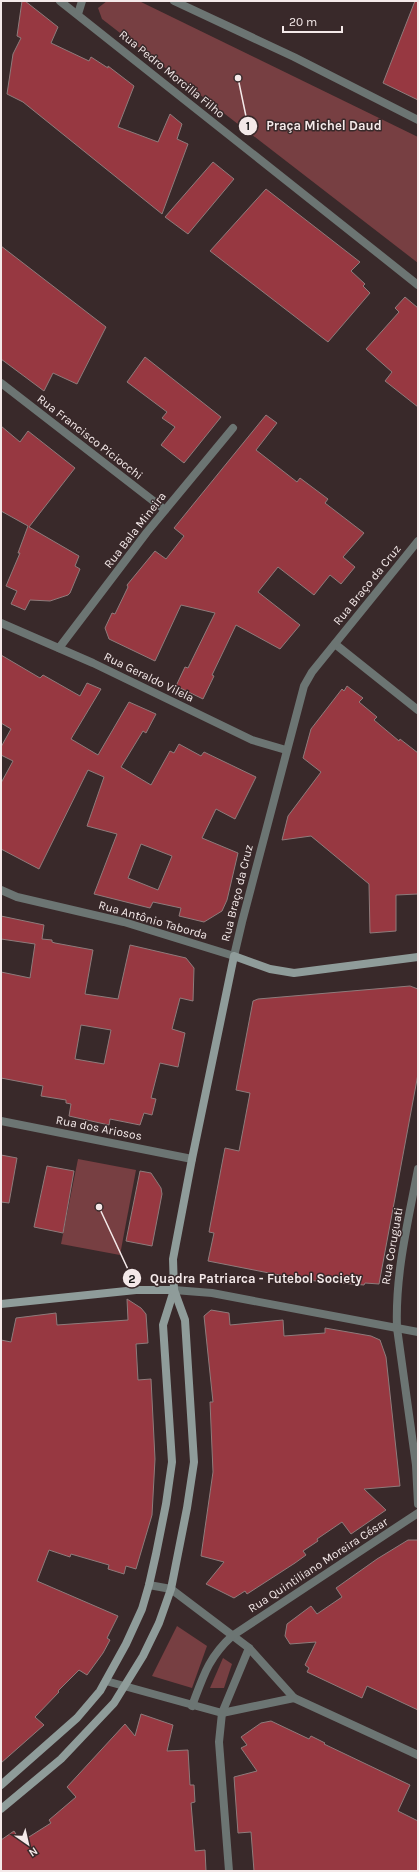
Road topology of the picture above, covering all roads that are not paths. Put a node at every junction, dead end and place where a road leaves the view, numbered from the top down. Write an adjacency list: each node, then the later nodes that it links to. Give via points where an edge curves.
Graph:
1 (60, 1): 4 (street, Rua Pedro Morcilla Filho)
2 (82, 1): 4 (street)
3 (174, 1): 5 (street, via 294,57)
4 (78, 14): 6 (street, Rua Pedro Morcilla Filho)
5 (418, 120)
6 (418, 286)
7 (1, 383): 9 (street, Rua Francisco Piciocchi)
8 (232, 428): 9 (street, Rua Bala Mineira)
9 (165, 510): 13 (street, Rua Bala Mineira)
10 (418, 541): 12 (street, Rua Braço da Cruz)
11 (1, 623): 13 (street, Rua Geraldo Vilela)
12 (335, 644): 14 (street); 15 (street, Rua Braço da Cruz, via 304,686)
13 (59, 648): 15 (street, Rua Geraldo Vilela, via 252,740)
14 (418, 710)
15 (286, 750): 17 (street, Rua Braço da Cruz)
16 (1, 890): 17 (street, Rua Antônio Taborda, via 17,897 124,922)
17 (234, 956): 18 (street, Rua Antônio Taborda, via 270,969 294,973); 20 (street, Rua Braço da Cruz)
18 (418, 957)
19 (1, 1121): 20 (street, Rua dos Ariosos)
20 (192, 1159): 22 (street, Rua Braço da Cruz, via 173,1259)
21 (418, 1169): 24 (street, Rua Coruguati, via 397,1286)
22 (174, 1290): 23 (street, via 136,1290); 24 (street, via 212,1293); 28 (street, via 163,1325 172,1462); 29 (street, via 185,1320 194,1462 188,1508)
23 (1, 1304)
24 (397, 1328): 25 (street); 26 (street, via 416,1465)
25 (418, 1332)
26 (418, 1504)
27 (418, 1513): 30 (street, Rua Quintiliano Moreira César)
28 (149, 1585): 29 (street); 32 (street, via 142,1609)
29 (171, 1589): 30 (street); 33 (street, via 160,1623)
30 (232, 1636): 31 (street); 35 (street, Rua Quintiliano Moreira César, via 210,1660)
31 (249, 1648): 34 (street); 36 (street)
32 (106, 1681): 33 (street); 38 (street, via 77,1718)
33 (124, 1687): 35 (street); 39 (street, via 114,1703 61,1759)
34 (294, 1698): 36 (street); 37 (street)
35 (192, 1706): 36 (street)
36 (222, 1713): 40 (street, via 219,1742)
37 (418, 1755)
38 (1, 1785)
39 (1, 1809)
40 (229, 1871)

